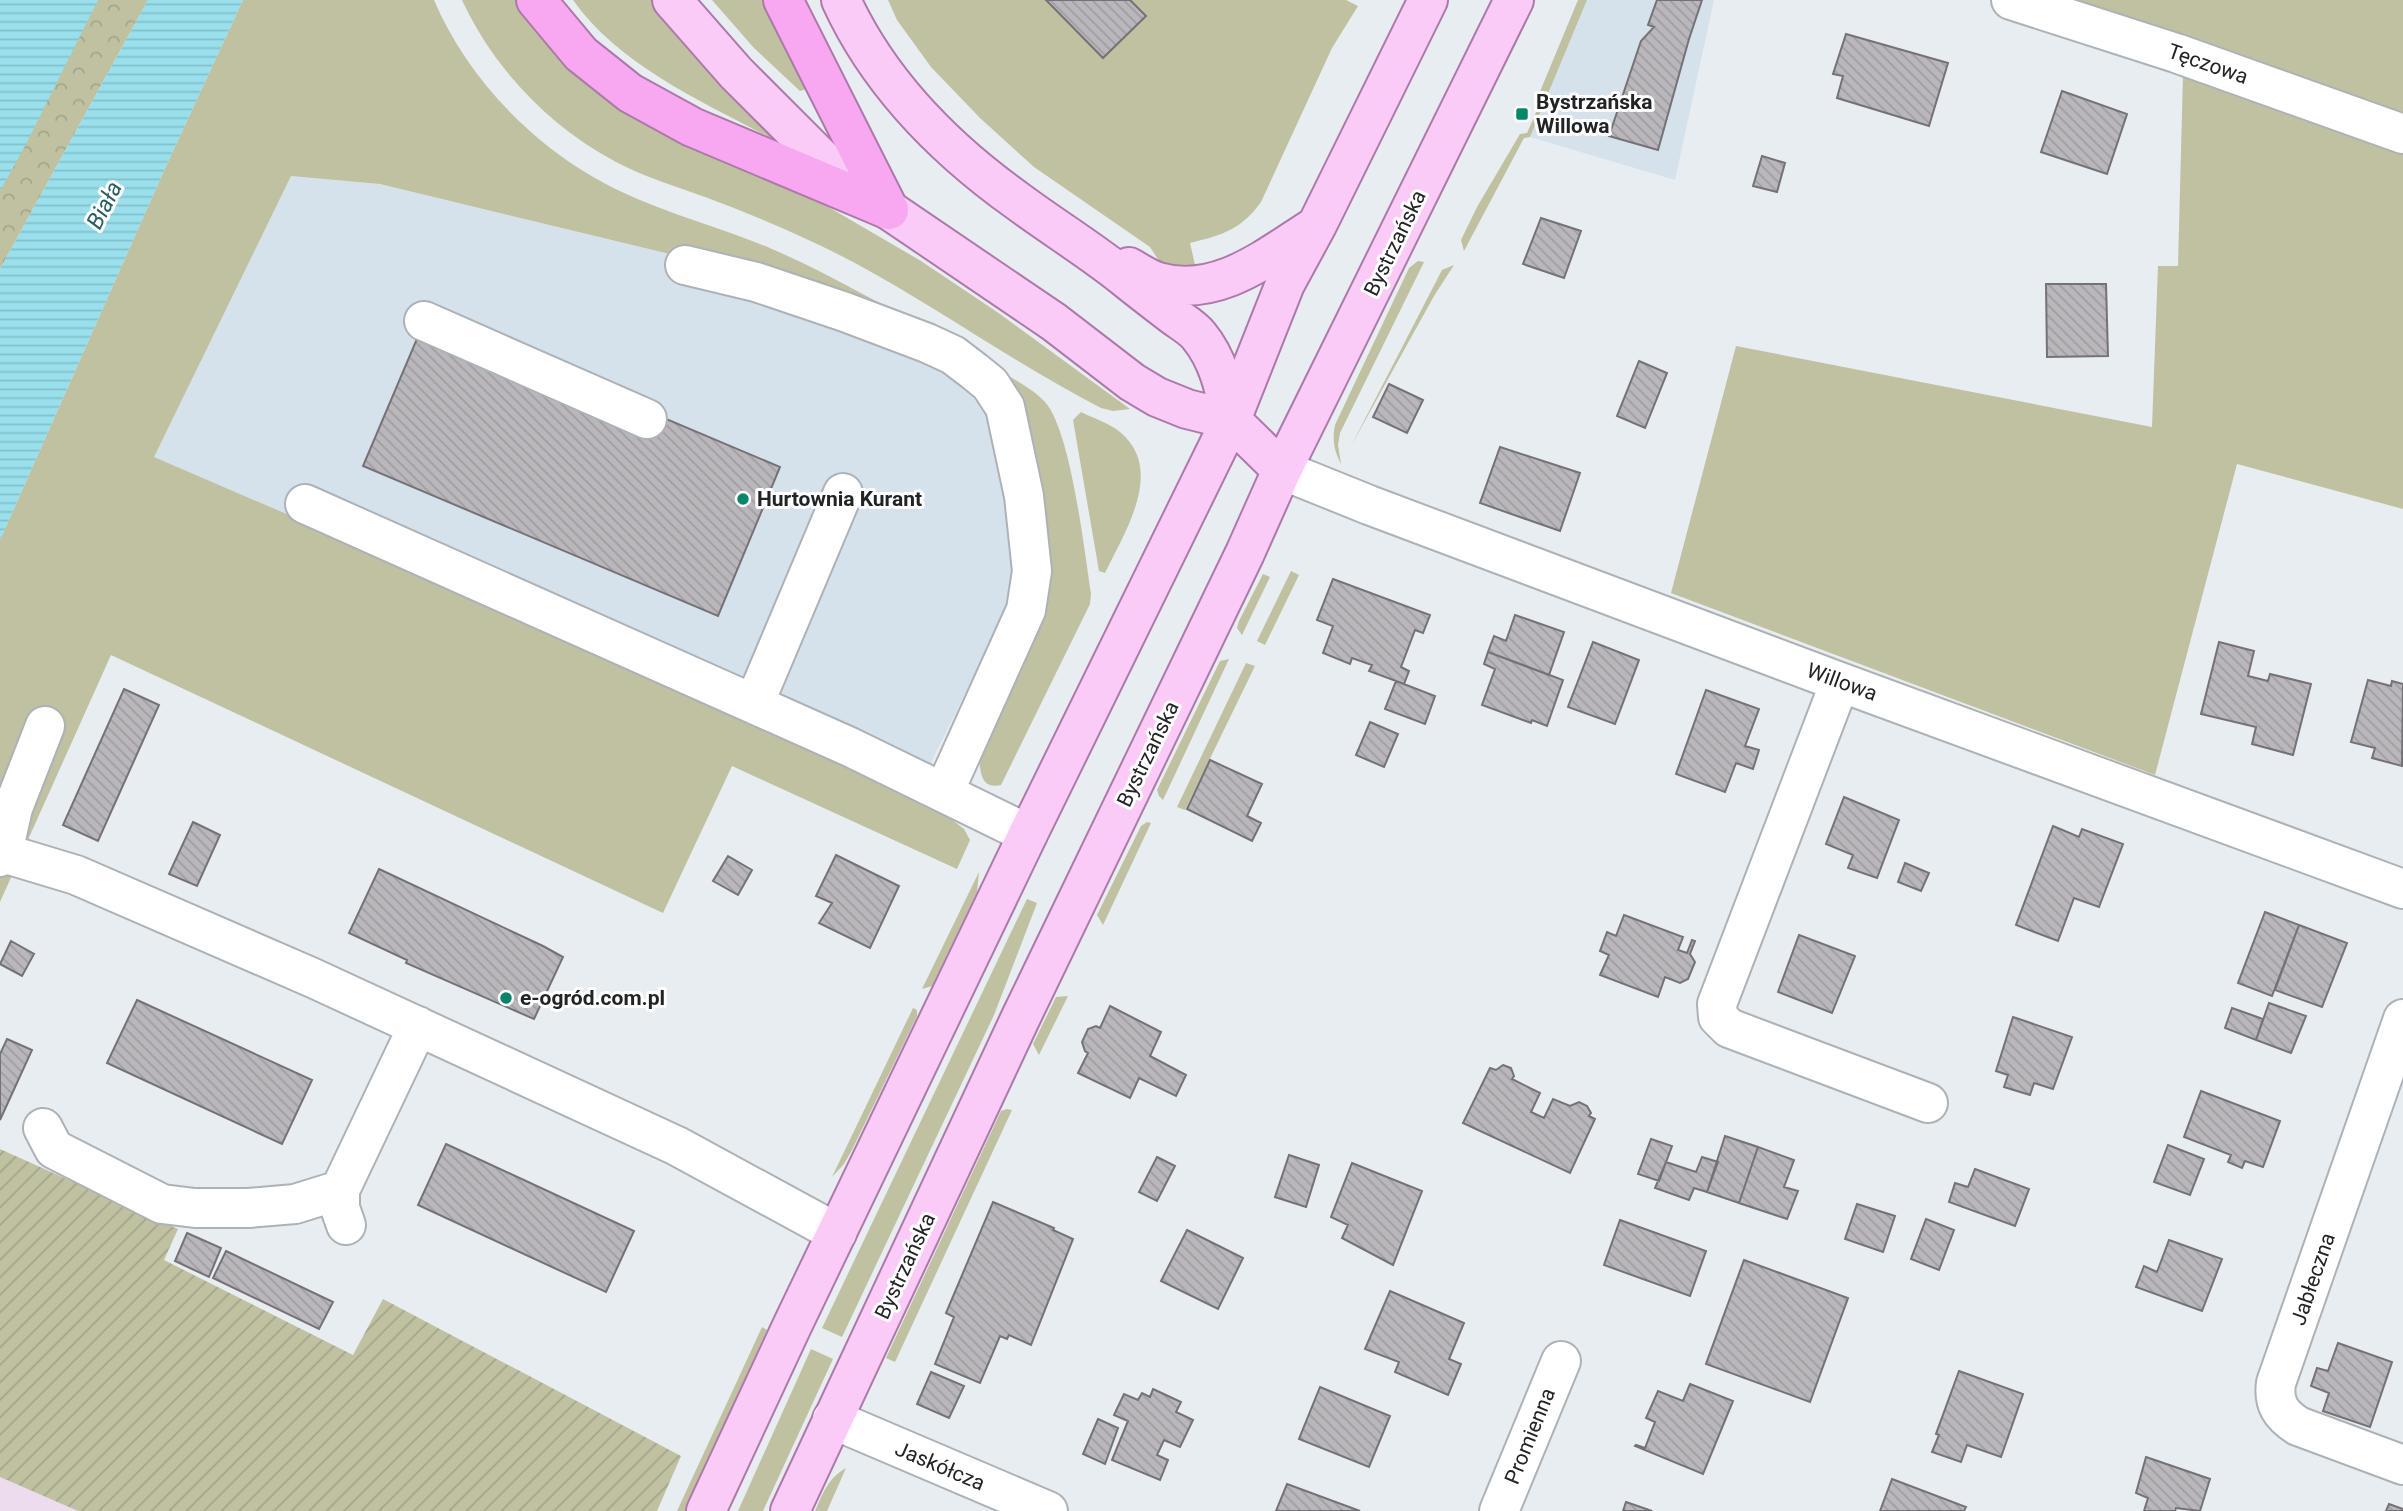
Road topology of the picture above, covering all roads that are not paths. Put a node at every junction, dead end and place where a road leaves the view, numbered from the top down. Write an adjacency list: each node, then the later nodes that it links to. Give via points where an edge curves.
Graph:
1 (536, 0): 9 (highway, via 580,54 630,93 692,127)
2 (672, 0): 9 (main road, via 736,73 823,160)
3 (783, 0): 9 (highway)
4 (841, 0): 11 (main road, via 883,72 919,116 960,156)
5 (1428, 0): 10 (main road)
6 (1514, 0): 16 (main road, Bystrzańska)
7 (2011, 0): 8 (street, Tęczowa, via 2176,52)
8 (2403, 134)
9 (889, 209): 15 (main road, via 1054,322 1132,382 1187,409)
10 (1317, 225): 11 (main road, via 1252,267 1218,282 1184,286 1157,281); 15 (main road, via 1285,284)
11 (1080, 242): 15 (main road, via 1198,335 1223,383)
12 (685, 265): 22 (street, via 756,282 928,343 953,355 990,384 1005,407 1024,496 1032,571 1026,610)
13 (424, 321): 14 (street)
14 (647, 419)
15 (1231, 420): 16 (main road); 23 (main road)
16 (1282, 470): 19 (street, Willowa); 32 (main road, Bystrzańska)
17 (843, 493): 20 (street)
18 (305, 505): 20 (street)
19 (1840, 682): 25 (street, Willowa); 28 (street, via 1717,1004 1718,1017 1728,1028)
20 (754, 704): 22 (street)
21 (45, 726): 24 (street, via 13,808)
22 (944, 792): 23 (street)
23 (1028, 834): 30 (main road)
24 (1, 855): 27 (street, via 76,875)
25 (2403, 889)
26 (2403, 1019): 33 (street, Jabłeczna, via 2275,1395 2284,1417 2298,1426)
27 (418, 1026): 29 (street, via 343,1208 162,1204 54,1149); 30 (street, via 677,1146)
28 (1928, 1103)
29 (43, 1128)
30 (837, 1233): 34 (main road)
31 (1561, 1361): 37 (street, Promienna)
32 (832, 1419): 35 (main road, Bystrzańska); 36 (street, Jaskółcza)
33 (2403, 1465)
34 (706, 1511)
35 (790, 1511)
36 (1048, 1511)
37 (1499, 1511)

